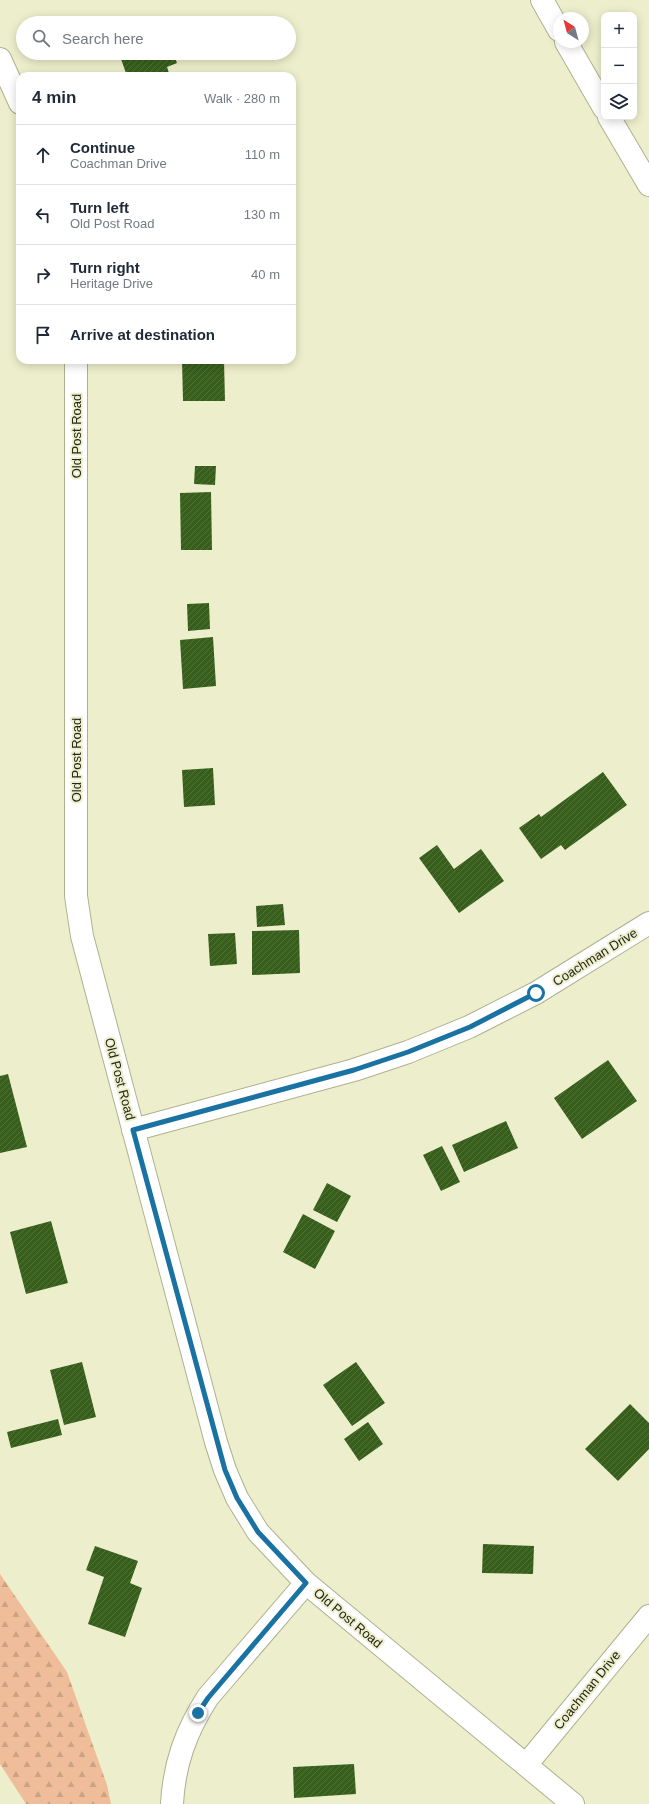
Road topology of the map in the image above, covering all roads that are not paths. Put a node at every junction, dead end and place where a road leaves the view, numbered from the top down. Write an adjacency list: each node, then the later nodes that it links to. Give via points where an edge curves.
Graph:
1 (542, 0): 2 (street)
2 (553, 19)
3 (569, 48): 6 (street)
4 (0, 59): 5 (street)
5 (16, 94)
6 (601, 103)
7 (611, 120): 8 (street)
8 (649, 185)
9 (76, 364): 11 (street, Old Post Road, via 76,896 82,936)
10 (649, 923): 11 (street, Coachman Drive, via 536,993 470,1027 408,1052 354,1070)
11 (133, 1130): 12 (street, Old Post Road, via 225,1470 237,1498 258,1532)
12 (306, 1583): 14 (street, Old Post Road); 15 (street, via 198,1713 179,1755 173,1782)
13 (649, 1616): 14 (street, Coachman Drive)
14 (526, 1765): 16 (street, Old Post Road)
15 (172, 1804)
16 (573, 1804)

